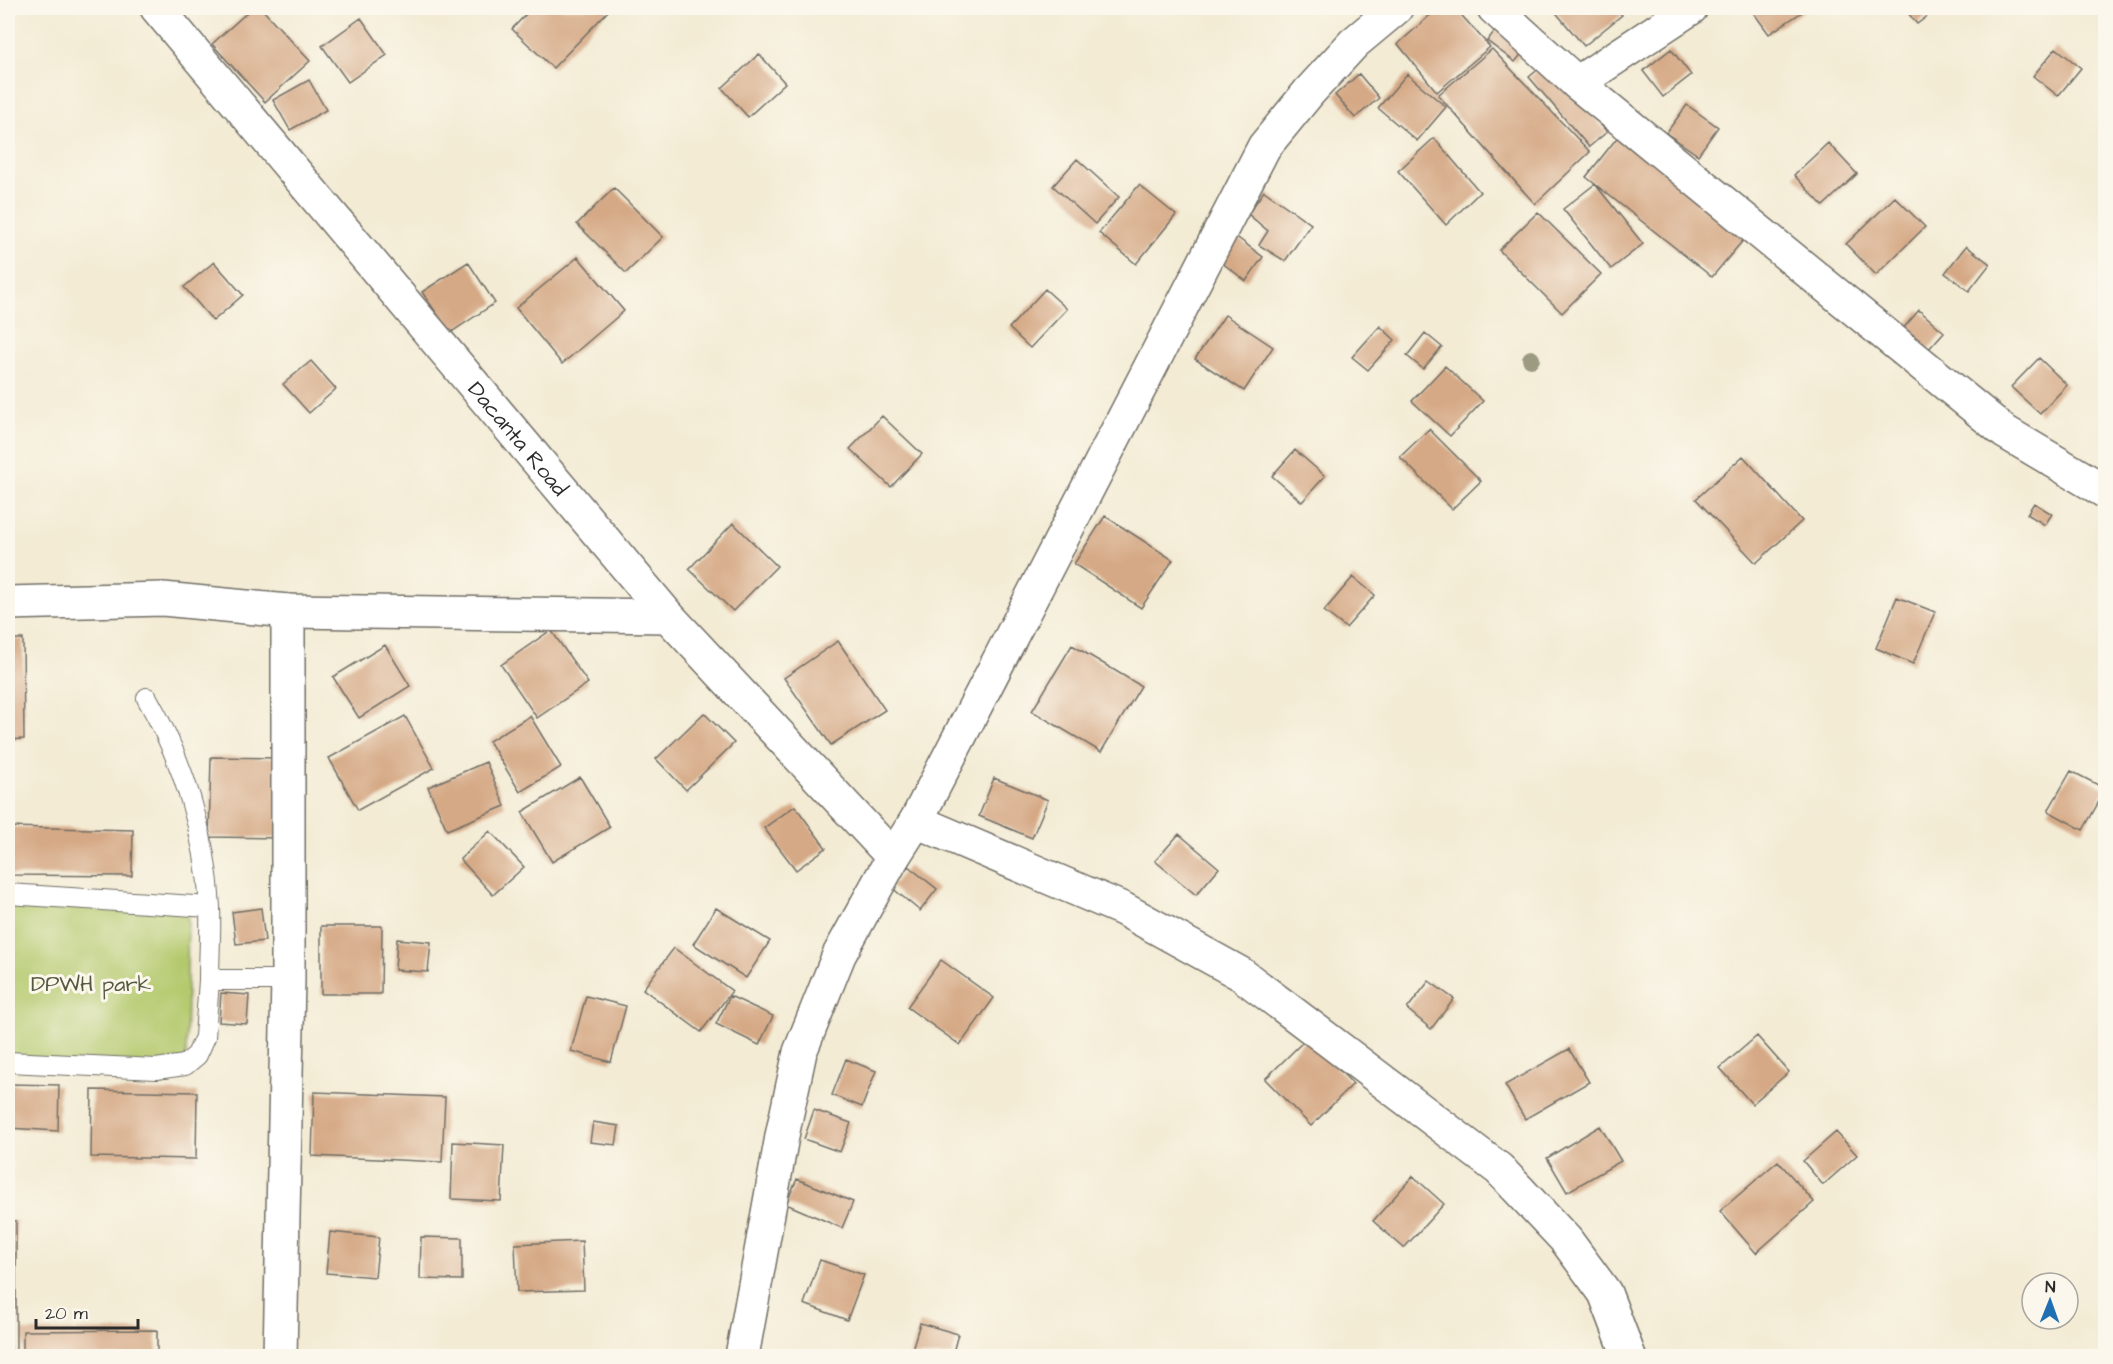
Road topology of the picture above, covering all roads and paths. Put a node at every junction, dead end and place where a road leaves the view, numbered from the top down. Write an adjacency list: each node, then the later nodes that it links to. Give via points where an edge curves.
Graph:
1 (157, 8): 9 (street, Dacanta Road)
2 (1396, 8): 11 (street, via 1354,43 1264,147)
3 (1494, 8): 5 (street)
4 (1690, 8): 5 (street)
5 (1577, 83): 6 (street, via 2005,432)
6 (2106, 492)
7 (8, 603): 8 (street, via 163,599)
8 (288, 610): 9 (street); 16 (street)
9 (668, 616): 12 (street, Dacanta Road)
10 (147, 698): 14 (lane, via 176,754 195,816)
11 (916, 821): 12 (street); 20 (street, via 1123,909 1241,974 1499,1169 1566,1240 1605,1293)
12 (893, 857): 19 (street, via 839,955 800,1052)
13 (8, 894): 14 (lane)
14 (210, 907): 15 (lane)
15 (209, 980): 16 (lane); 17 (lane, via 205,1037 198,1055 185,1065 156,1069)
16 (288, 980): 18 (street)
17 (8, 1062)
18 (280, 1356)
19 (741, 1356)
20 (1629, 1356)

